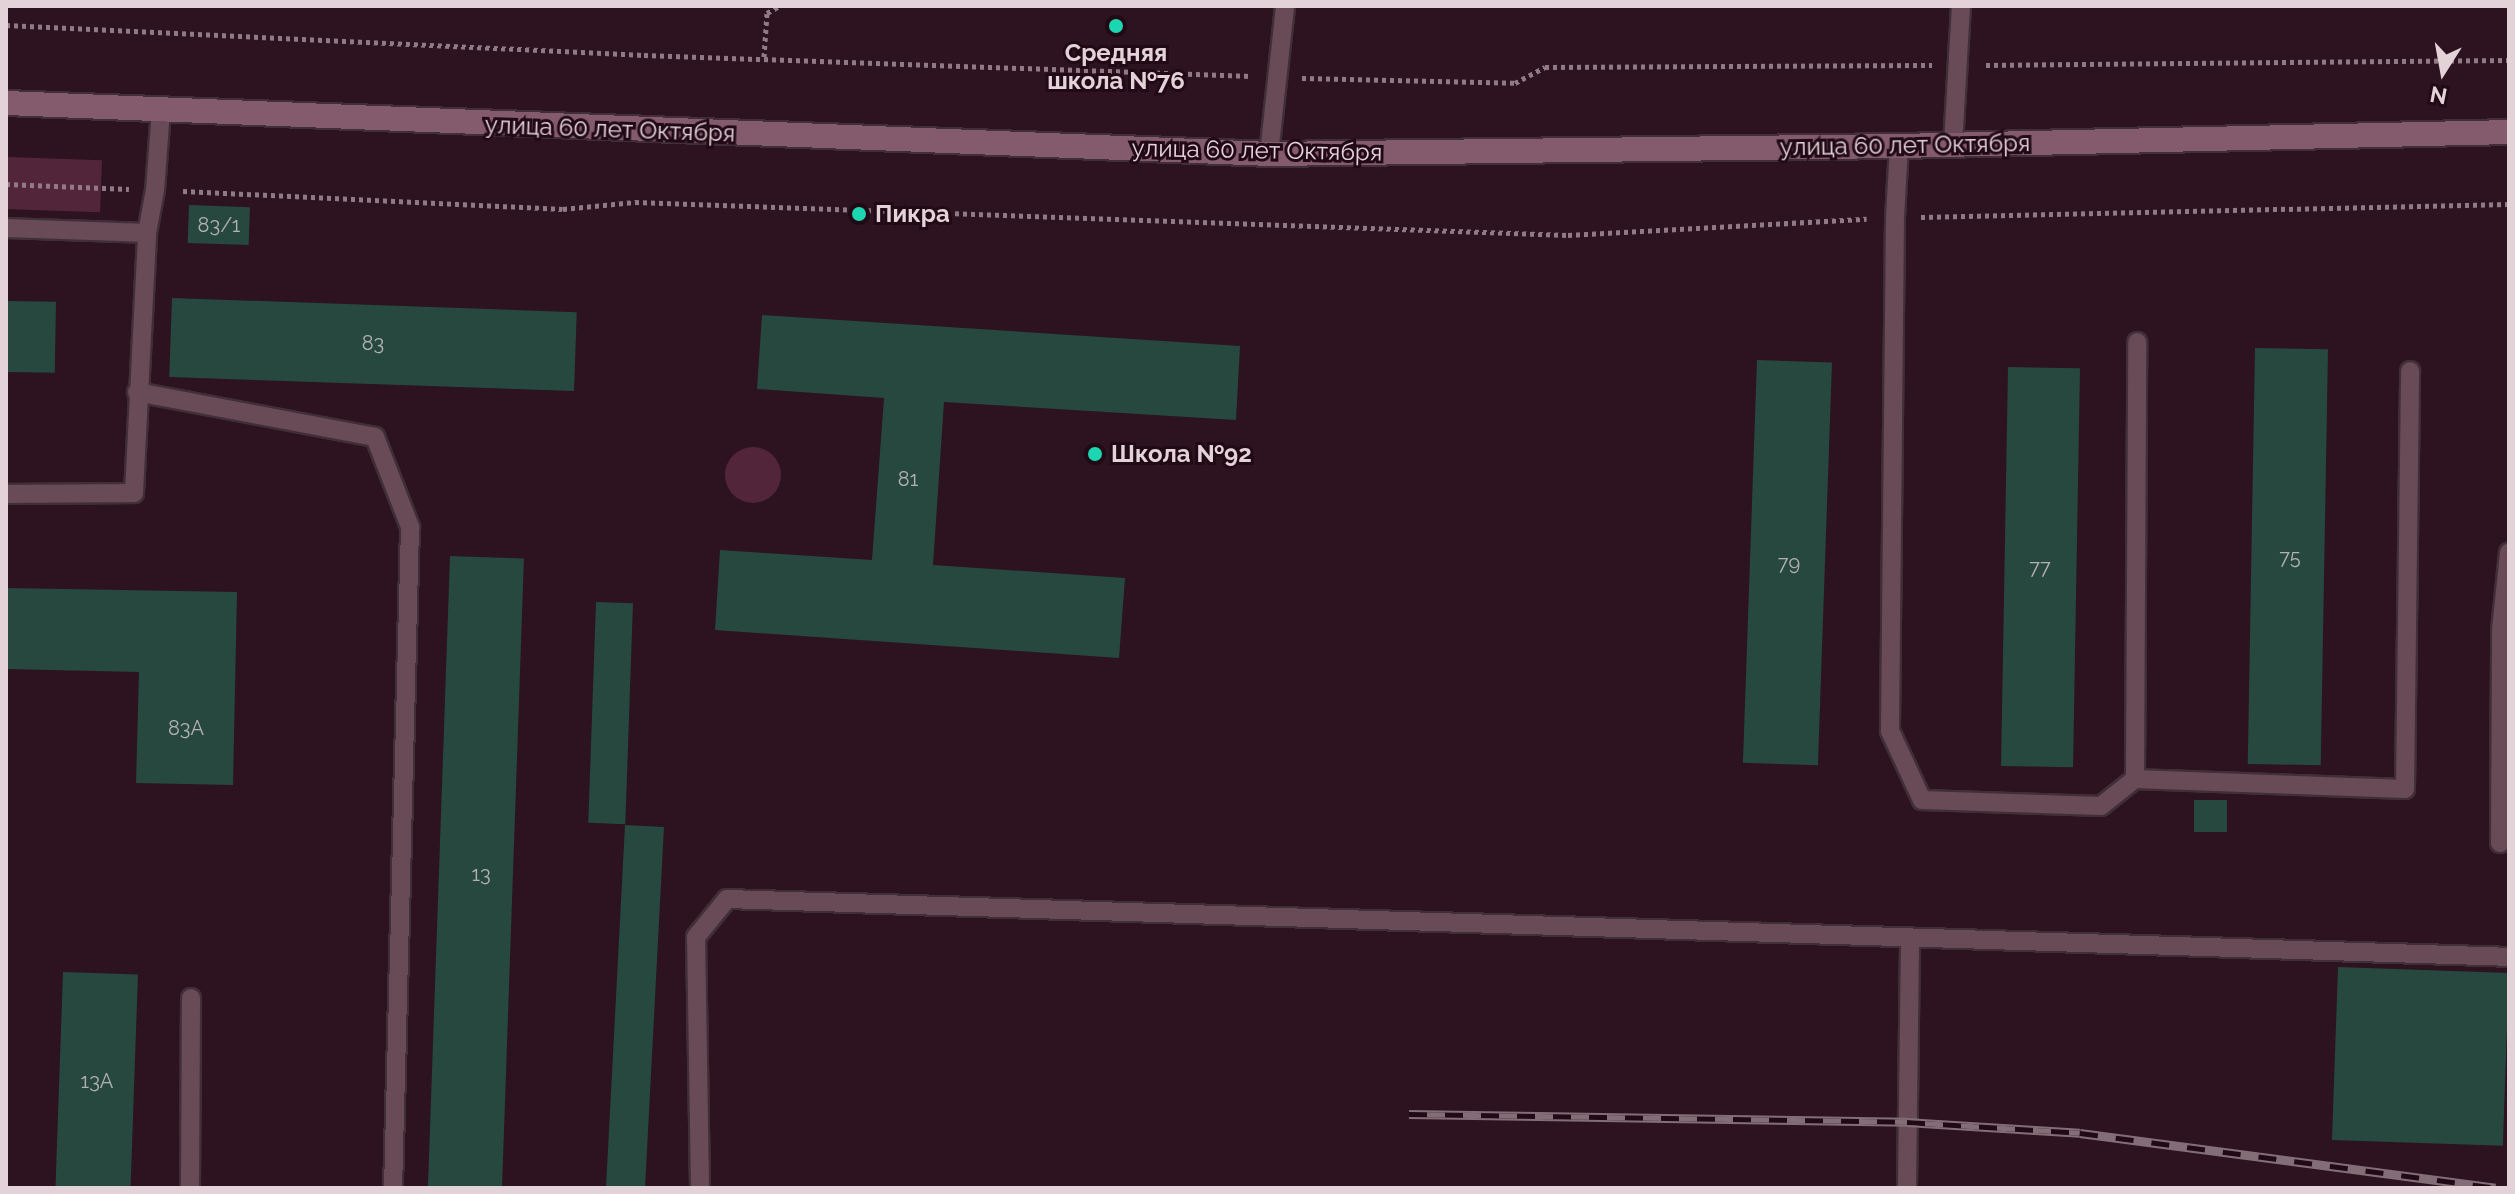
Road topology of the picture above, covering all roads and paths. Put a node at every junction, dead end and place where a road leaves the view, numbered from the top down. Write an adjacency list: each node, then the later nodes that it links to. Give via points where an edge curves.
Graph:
1 (779, 6): 5 (path, via 767,13)
2 (1285, 6): 8 (lane)
3 (1961, 6): 7 (lane)
4 (6, 25): 5 (path)
5 (764, 57): 8 (path)
6 (2509, 60): 7 (path)
7 (1956, 65): 8 (path, via 1545,67 1515,83); 12 (lane)
8 (1276, 77): 14 (lane)
9 (6, 103): 10 (main road, улица 60 лет Октября)
10 (161, 110): 14 (main road, улица 60 лет Октября); 16 (lane)
11 (2509, 132): 12 (main road, улица 60 лет Октября)
12 (1953, 145): 13 (main road, улица 60 лет Октября)
13 (1899, 146): 14 (main road, улица 60 лет Октября); 18 (lane)
14 (1269, 154)
15 (6, 184): 16 (path)
16 (155, 190): 18 (path, via 563,209 635,202 1568,235); 20 (lane)
17 (2509, 204): 18 (path)
18 (1895, 217): 26 (lane, via 1890,731 1922,800 2101,806)
19 (6, 228): 20 (lane)
20 (147, 233): 23 (lane)
21 (2137, 342): 26 (lane)
22 (2410, 371): 26 (lane, via 2405,789)
23 (137, 392): 24 (lane, via 134,493); 32 (lane, via 375,437 410,527)
24 (6, 494)
25 (2509, 552): 27 (lane, via 2501,630)
26 (2135, 779)
27 (2500, 843)
28 (1910, 939): 29 (lane); 33 (lane, via 727,899 696,937); 34 (lane)
29 (2509, 957)
30 (191, 998): 31 (lane)
31 (190, 1188)
32 (393, 1188)
33 (700, 1188)
34 (1907, 1188)

